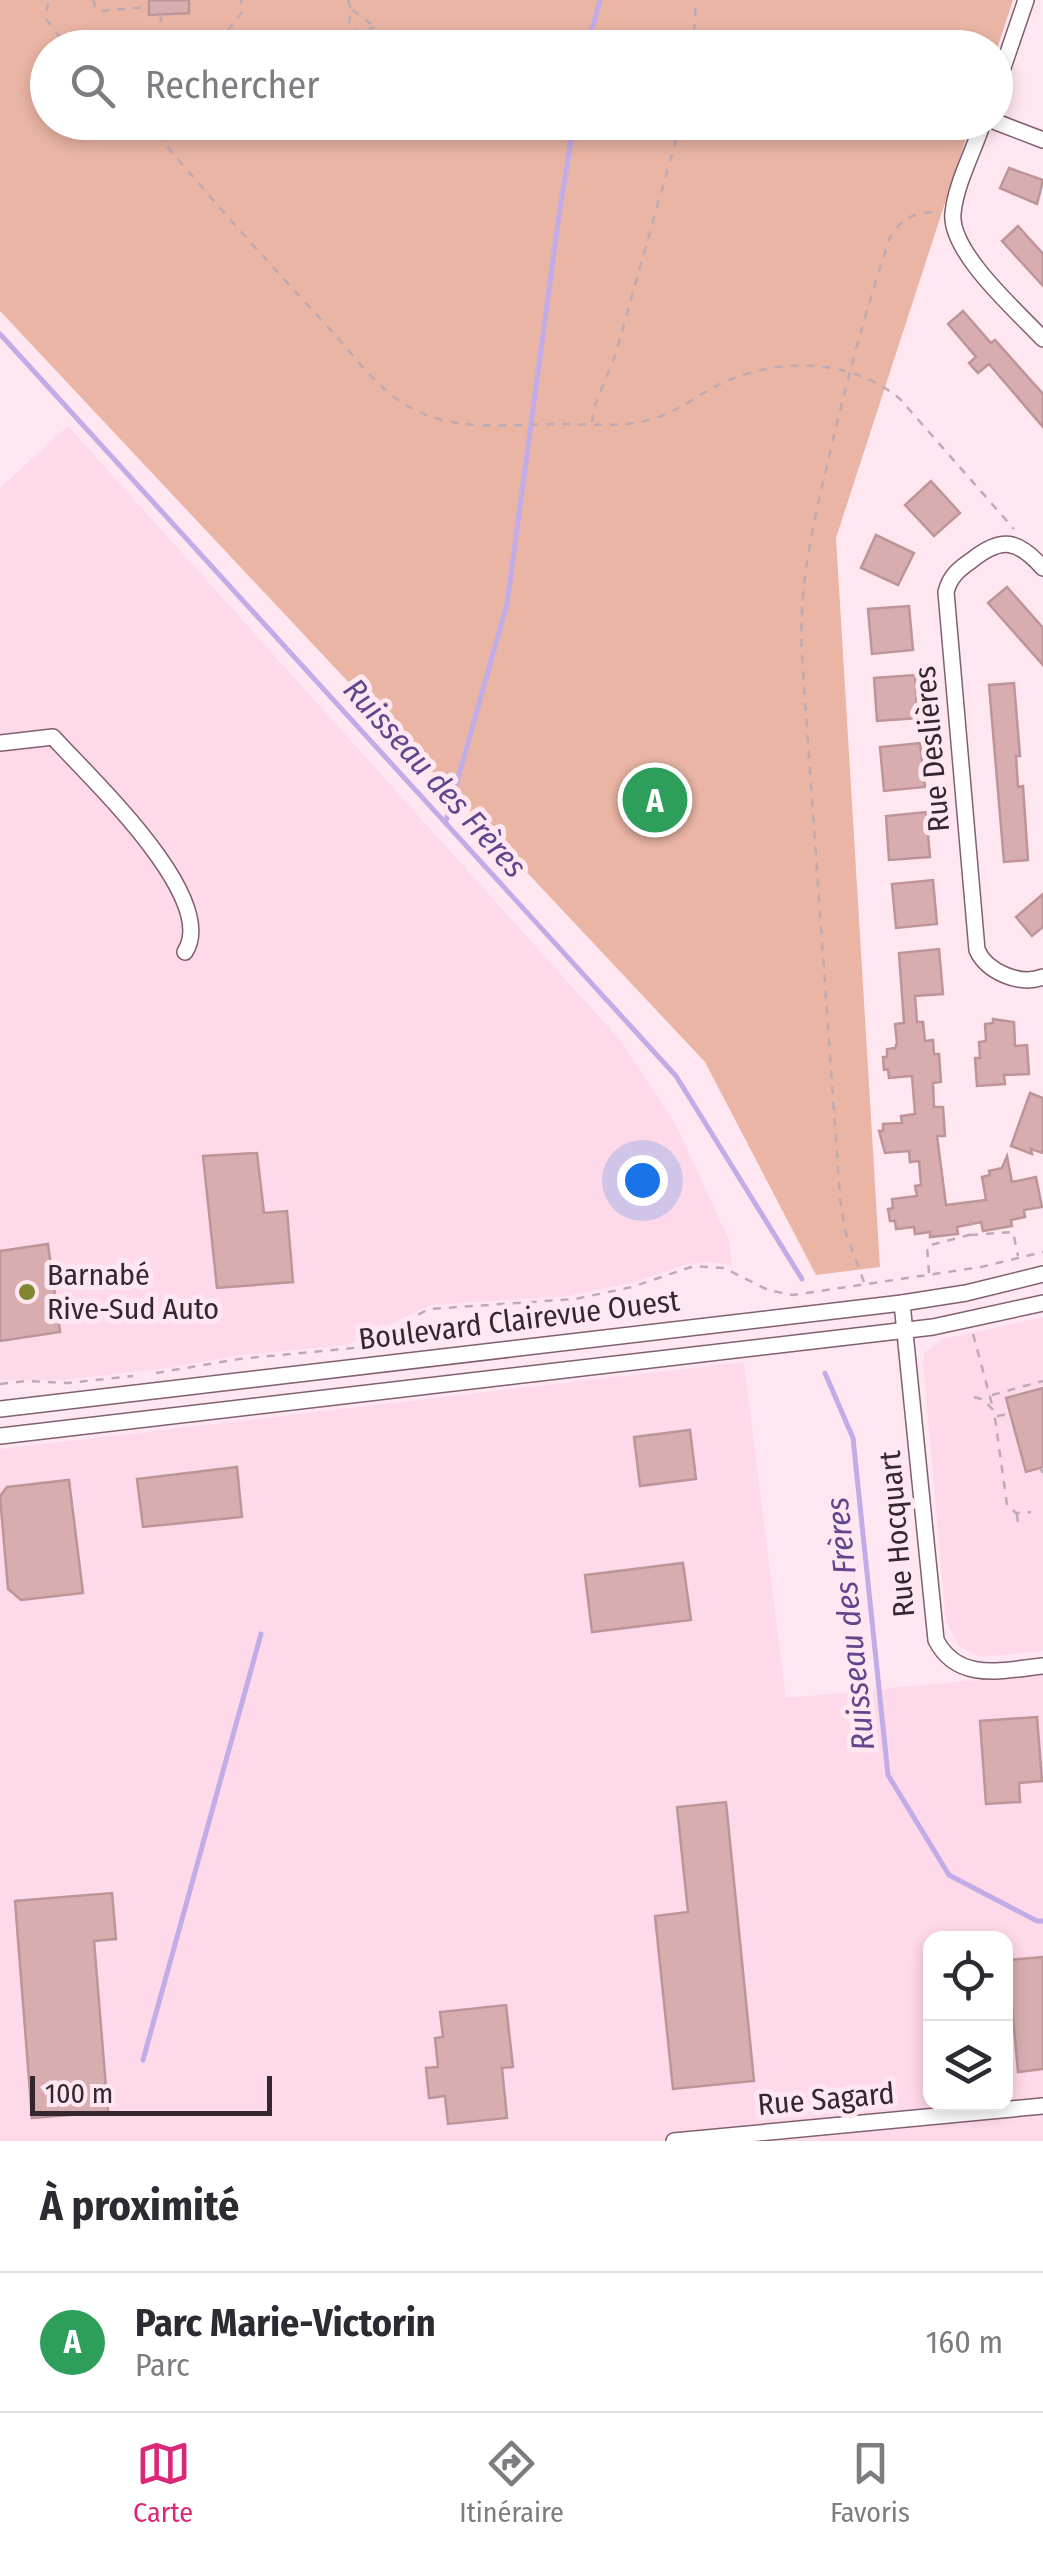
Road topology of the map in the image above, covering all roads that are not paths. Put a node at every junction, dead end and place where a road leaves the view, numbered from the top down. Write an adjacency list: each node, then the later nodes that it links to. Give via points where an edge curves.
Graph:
1 (1026, 0): 2 (street)
2 (1013, 38)
3 (1013, 129): 5 (street)
4 (978, 140): 6 (street, via 954,207 956,235)
5 (1043, 140)
6 (1043, 340)
7 (1043, 568): 10 (street, Rue Deslières, via 1009,544 988,548 954,574 946,596 977,950 988,966 1014,977)
8 (0, 744): 9 (street, via 54,737 178,884 188,913)
9 (185, 952)
10 (1043, 977)
11 (1043, 1274): 12 (street, Boulevard Clairevue Ouest)
12 (902, 1303): 14 (street, Rue Hocquart); 15 (street, Boulevard Clairevue Ouest)
13 (1043, 1303): 14 (street, Boulevard Clairevue Ouest)
14 (906, 1330): 16 (street, Boulevard Clairevue Ouest); 21 (street, Rue Hocquart, via 936,1640 947,1657 971,1670)
15 (616, 1336): 16 (street); 17 (street, Boulevard Clairevue Ouest)
16 (619, 1363): 19 (street, Boulevard Clairevue Ouest)
17 (121, 1394): 18 (street, Boulevard Clairevue Ouest); 19 (street)
18 (0, 1408)
19 (124, 1421): 20 (street, Boulevard Clairevue Ouest)
20 (0, 1436)
21 (1043, 1666)
22 (1043, 2106): 23 (street, Rue Sagard)
23 (674, 2141)

